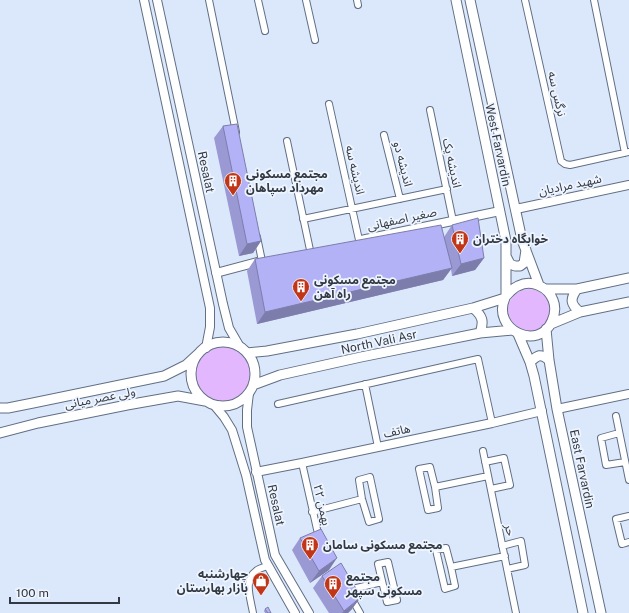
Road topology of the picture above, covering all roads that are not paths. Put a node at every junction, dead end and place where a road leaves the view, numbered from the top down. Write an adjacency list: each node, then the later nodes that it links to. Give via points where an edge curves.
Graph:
1 (144, 0): 46 (street, Resalat, via 210,308 210,327)
2 (157, 0): 34 (street, Resalat)
3 (208, 0): 17 (street)
4 (258, 0): 10 (street)
5 (306, 0): 11 (street)
6 (456, 0): 13 (main road, West Farvardin)
7 (470, 0): 12 (main road, West Farvardin)
8 (525, 0): 19 (street, نرگس سه, via 561,161 570,165)
9 (594, 0): 19 (street)
10 (265, 31)
11 (315, 40)
12 (479, 41): 13 (main road); 24 (main road, West Farvardin)
13 (465, 44): 25 (main road, West Farvardin)
14 (329, 104): 23 (street, اندیشه سه)
15 (430, 110): 21 (street, اندیشه یک)
16 (384, 135): 22 (street, اندیشه دو)
17 (238, 140)
18 (286, 141): 26 (street)
19 (627, 153)
20 (629, 185): 24 (street, شهید مرادیان)
21 (447, 189): 22 (street); 27 (street, اندیشه یک)
22 (400, 199): 23 (street)
23 (352, 209): 26 (street); 29 (street, اندیشه سه)
24 (516, 209): 31 (main road, West Farvardin)
25 (500, 211): 27 (street, صغیر اصفهانی); 32 (main road, West Farvardin)
26 (303, 219): 30 (street)
27 (453, 221): 29 (street, صغیر اصفهانی)
28 (256, 231): 33 (street)
29 (355, 241)
30 (310, 250)
31 (526, 250): 32 (main road, via 524,263 520,266 510,264); 36 (main road, West Farvardin)
32 (507, 258): 38 (main road, West Farvardin)
33 (266, 260): 34 (street)
34 (216, 273): 45 (street, Resalat, via 229,328)
35 (629, 278): 37 (main road)
36 (543, 288): 37 (main road); 38 (main road, via 532,283 525,284 511,290); 42 (main road, via 554,302 554,317)
37 (577, 288): 41 (main road, via 572,300 574,307)
38 (506, 297): 40 (main road, North Vali Asr); 43 (main road, via 502,310 507,324)
39 (629, 302): 41 (main road)
40 (473, 308): 44 (main road, via 482,319); 45 (main road, North Vali Asr, via 267,352)
41 (580, 312): 42 (main road)
42 (549, 327): 43 (main road, via 533,336); 47 (main road, East Farvardin)
43 (515, 332): 44 (main road, North Vali Asr); 48 (main road)
44 (480, 333): 50 (main road, North Vali Asr, via 280,375)
45 (243, 350): 46 (main road, via 232,343 223,342); 50 (main road, via 253,363 255,374)
46 (202, 351): 52 (main road, via 194,363 192,373 193,384); 55 (main road, ولی عصر میانی, via 186,365 164,376 33,404)
47 (549, 360): 48 (main road, via 540,355); 56 (main road, East Farvardin)
48 (530, 362): 57 (main road)
49 (365, 384): 53 (street); 59 (street, via 478,358); 62 (street)
50 (251, 389): 54 (main road, via 234,405); 67 (street, Resalat, via 247,427)
51 (629, 394): 56 (street)
52 (205, 401): 54 (main road); 60 (main road, ولی عصر میانی, via 178,396 38,423)
53 (278, 404)
54 (214, 405): 79 (street, Resalat, via 232,430 246,475)
55 (0, 408)
56 (557, 409): 91 (main road, East Farvardin)
57 (542, 411): 59 (street, هاتف); 90 (main road)
58 (616, 416): 61 (street)
59 (492, 423): 62 (street, هاتف)
60 (0, 433)
61 (619, 433): 65 (street); 65 (street, via 601,438 606,465)
62 (378, 447): 66 (street, هاتف)
63 (483, 451): 64 (street, حر)
64 (485, 462): 68 (street, حر); 71 (street, via 504,458 510,485)
65 (625, 462): 69 (street)
66 (302, 463): 67 (street, هاتف); 73 (street, ۲۲ بهمن)
67 (256, 472): 87 (street, Resalat, via 275,555)
68 (488, 476): 70 (street); 71 (street, حر)
69 (629, 480)
70 (435, 487): 70 (street, via 438,508 428,510 419,469 430,467)
71 (491, 489): 77 (street, حر)
72 (362, 499): 72 (street, via 369,522 379,520 370,477 359,480); 73 (street)
73 (312, 512): 76 (street, ۲۲ بهمن)
74 (629, 516): 75 (street, via 616,519 622,544)
75 (629, 542)
76 (320, 544)
77 (502, 546): 78 (street, حر); 81 (street, via 521,541 525,565)
78 (505, 556): 80 (street); 81 (street, حر)
79 (268, 566): 85 (street, via 256,570 250,577 249,587); 86 (street, Resalat)
80 (452, 567): 80 (street, via 455,586 445,589 436,550 446,548)
81 (507, 569): 89 (street, حر)
82 (382, 582): 82 (street, via 387,602 397,600 388,562 378,564); 84 (street)
83 (343, 584): 84 (street)
84 (347, 590): 88 (street)
85 (254, 613)
86 (295, 613)
87 (309, 613)
88 (360, 613)
89 (516, 613)
90 (583, 613)
91 (601, 613)

